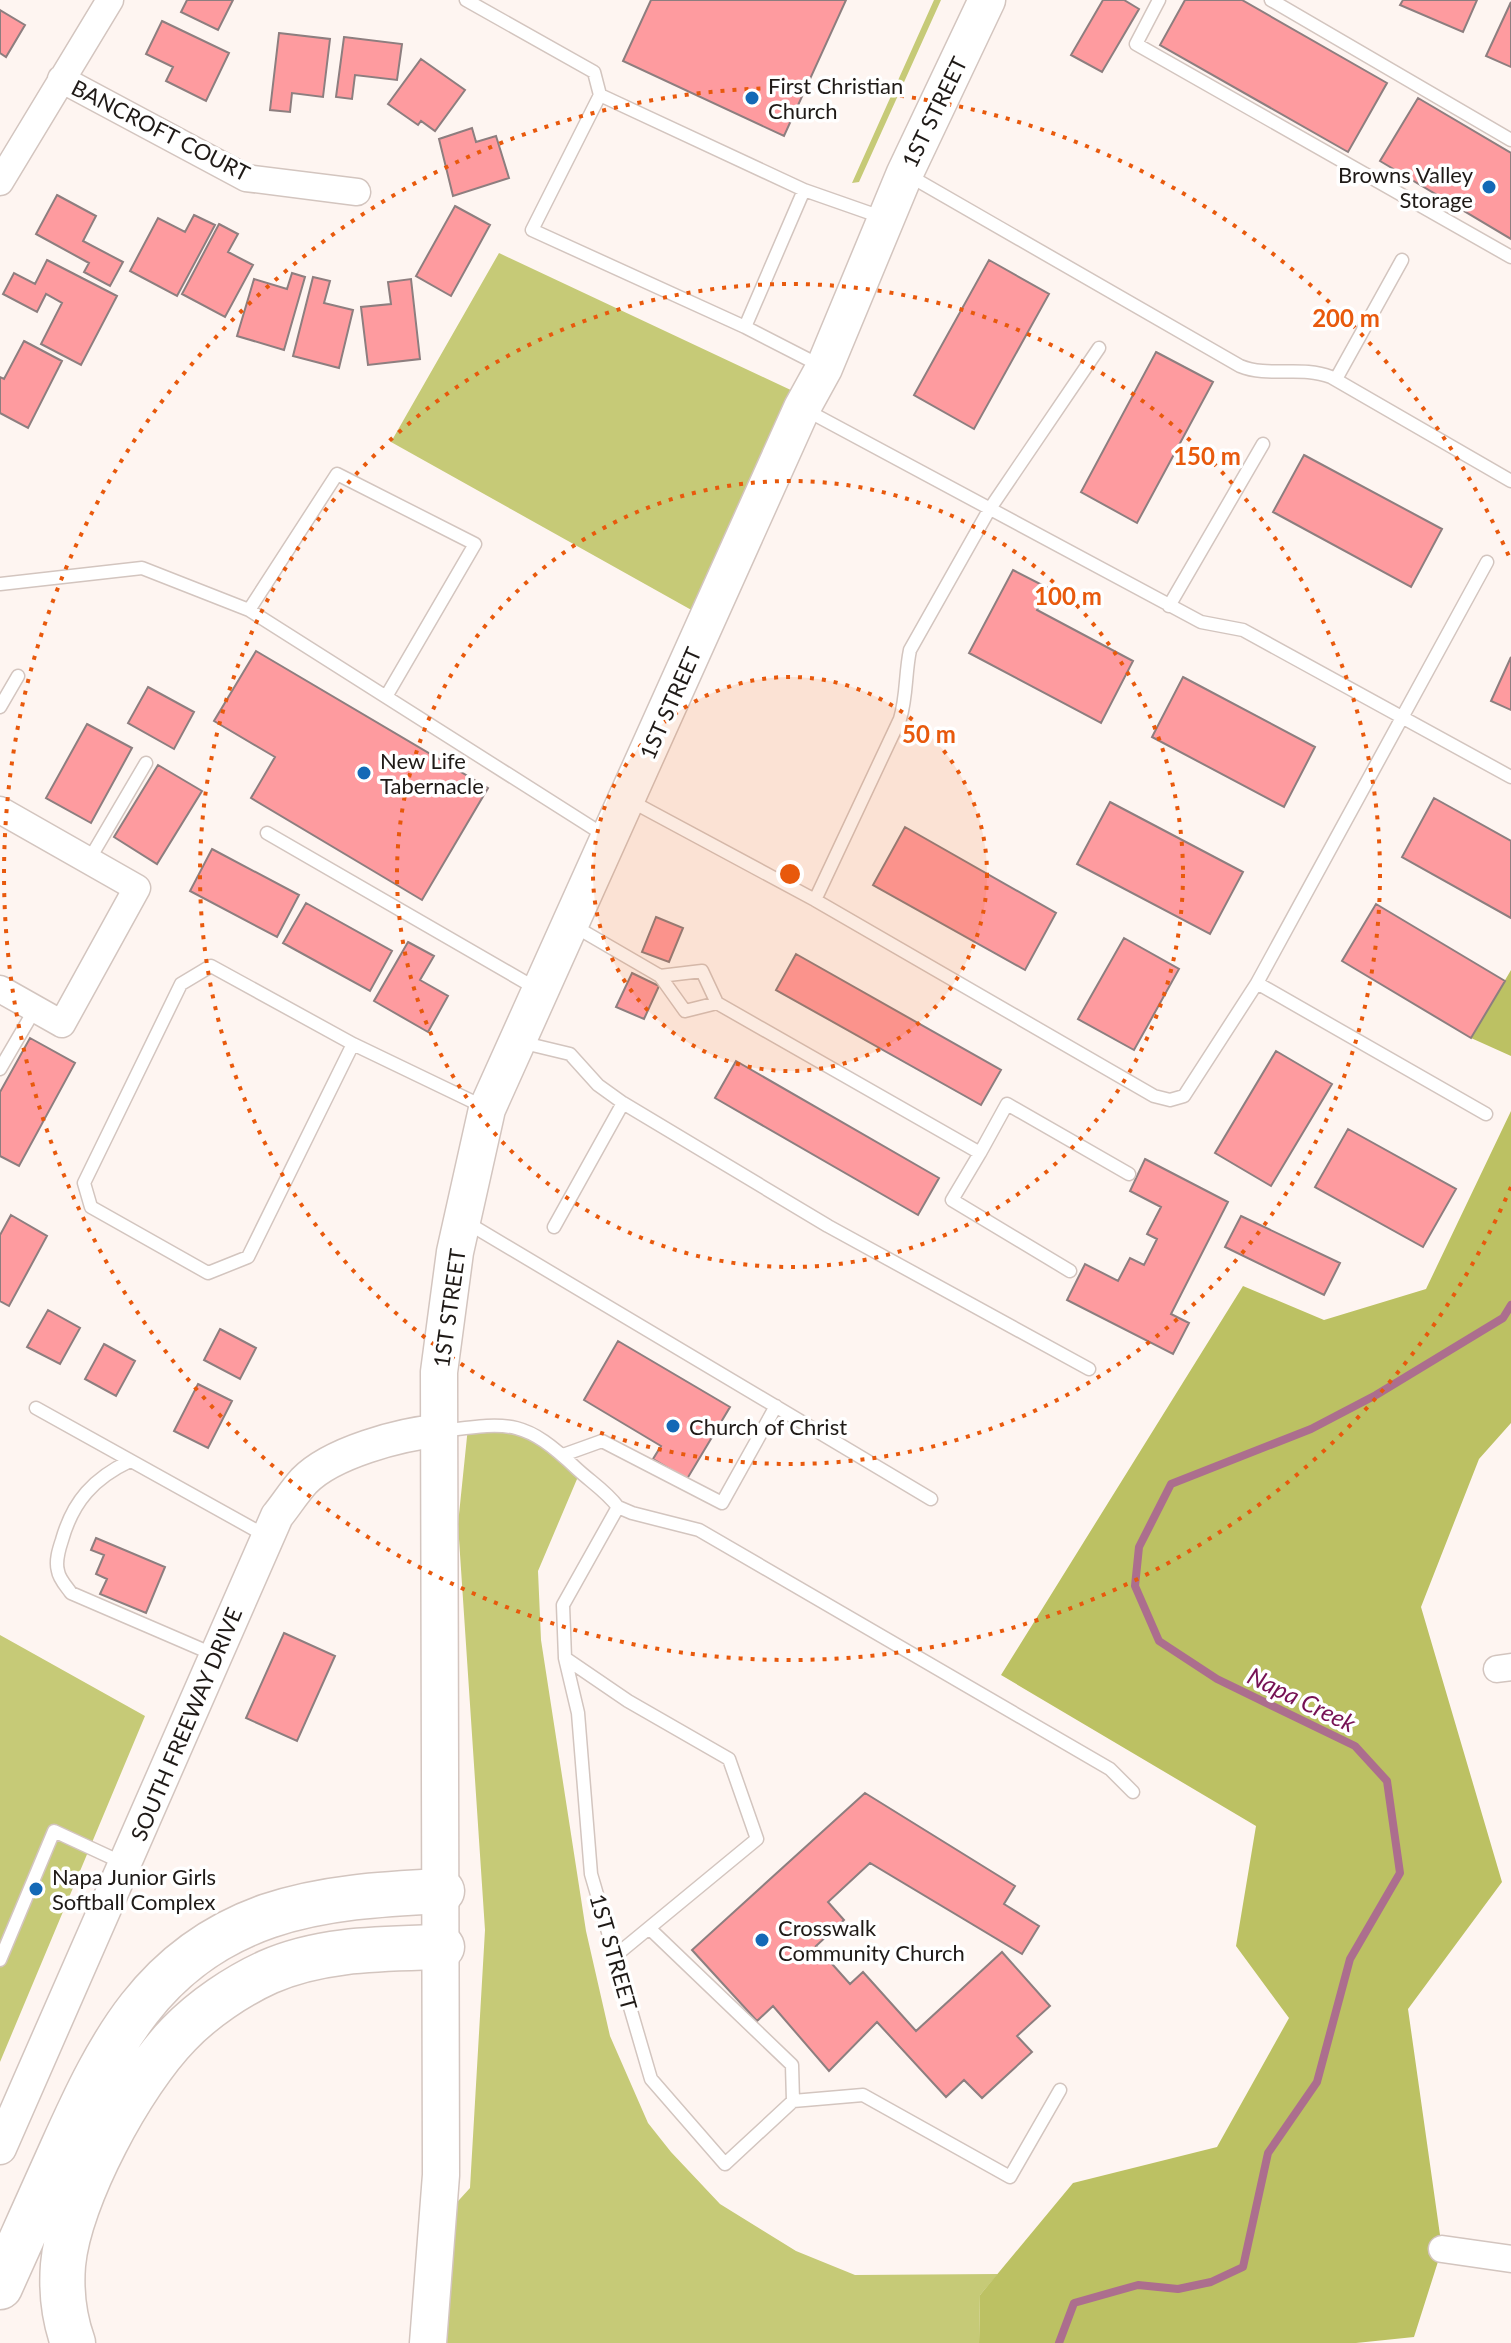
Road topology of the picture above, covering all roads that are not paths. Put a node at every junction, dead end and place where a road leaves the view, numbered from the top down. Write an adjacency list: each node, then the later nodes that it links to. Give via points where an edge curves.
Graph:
1 (110, 0): 6 (street)
2 (466, 0): 7 (lane, via 594,72)
3 (987, 0): 9 (main road, 1ST STREET)
4 (1159, 0): 14 (lane, via 1136,44)
5 (1271, 0): 8 (lane)
6 (61, 79): 10 (street); 12 (street, BANCROFT COURT, via 246,178)
7 (600, 95): 11 (lane); 16 (lane, via 532,230)
8 (1511, 140)
9 (905, 173): 13 (main road, 1ST STREET); 19 (lane, via 1240,366 1255,372 1317,371)
10 (0, 182)
11 (804, 190): 13 (lane); 16 (lane)
12 (357, 192)
13 (887, 220): 18 (main road, 1ST STREET)
14 (1511, 257)
15 (1402, 260): 19 (lane)
16 (745, 327): 18 (lane)
17 (1099, 348): 23 (lane)
18 (824, 368): 20 (main road, 1ST STREET)
19 (1336, 379): 22 (lane)
20 (802, 408): 23 (lane); 34 (main road, 1ST STREET)
21 (1263, 444): 26 (lane)
22 (1511, 481)
23 (989, 510): 26 (lane); 39 (lane, via 910,650 900,719)
24 (1487, 562): 31 (lane)
25 (0, 584): 27 (lane, via 142,568)
26 (1169, 606): 31 (lane, via 1201,622 1243,630)
27 (249, 610): 29 (lane); 29 (lane, via 337,474 475,544)
28 (18, 676): 30 (lane)
29 (387, 695): 37 (lane)
30 (0, 707)
31 (1404, 718): 33 (lane); 42 (lane)
32 (146, 763): 38 (lane)
33 (1511, 777)
34 (627, 799): 37 (main road, 1ST STREET); 39 (lane)
35 (0, 810): 38 (street)
36 (267, 833): 44 (lane)
37 (610, 838): 40 (main road, 1ST STREET)
38 (89, 860): 46 (street, via 137,888 62,1024)
39 (815, 900): 42 (lane, via 1154,1096 1170,1100 1184,1096)
40 (571, 924): 41 (lane); 44 (main road, 1ST STREET)
41 (660, 976): 45 (lane, via 685,1011); 45 (lane, via 702,971)
42 (1257, 983): 52 (lane)
43 (0, 989): 46 (street)
44 (540, 991): 47 (main road, 1ST STREET)
45 (717, 1003): 53 (lane)
46 (35, 1009): 49 (lane)
47 (517, 1041): 50 (lane, via 570,1054); 51 (main road, 1ST STREET)
48 (353, 1044): 48 (lane, via 211,966 181,984 84,1183 91,1207 208,1273 248,1257); 51 (lane)
49 (0, 1069)
50 (623, 1103): 56 (lane); 58 (lane, via 828,1226)
51 (487, 1109): 55 (main road, 1ST STREET)
52 (1486, 1114)
53 (980, 1153): 54 (lane, via 1007,1104); 57 (lane, via 952,1200)
54 (1129, 1174)
55 (462, 1220): 59 (lane); 61 (main road, 1ST STREET, via 439,1372)
56 (554, 1227)
57 (1070, 1271)
58 (1089, 1369)
59 (776, 1406): 62 (lane, via 722,1503 602,1441); 64 (lane)
60 (36, 1408): 63 (lane)
61 (438, 1431): 62 (lane, via 504,1424 523,1428); 66 (street, SOUTH FREEWAY DRIVE, via 405,1434 340,1459 306,1479); 71 (main road, 1ST STREET)
62 (563, 1455): 65 (lane)
63 (130, 1461): 66 (lane); 67 (lane, via 105,1473 82,1494 67,1522 58,1573 71,1593)
64 (931, 1499)
65 (618, 1507): 68 (lane, 1ST STREET, via 563,1605); 69 (lane, via 699,1530 1110,1769)
66 (268, 1537): 67 (street, SOUTH FREEWAY DRIVE)
67 (215, 1655): 70 (street, SOUTH FREEWAY DRIVE)
68 (565, 1658): 72 (lane, via 729,1759 757,1839); 74 (lane, 1ST STREET, via 578,1713 591,1874)
69 (1133, 1792)
70 (126, 1865): 75 (lane, via 54,1831); 78 (street, SOUTH FREEWAY DRIVE)
71 (442, 1891): 73 (main road, 1ST STREET); 81 (highway, via 306,1905 233,1932 181,1963 140,2005 93,2080)
72 (649, 1928): 74 (lane); 77 (lane, via 792,2065)
73 (442, 1947): 82 (highway, via 319,1956 269,1972 222,1999 179,2034 111,2133 75,2213 63,2264 65,2315); 83 (main road, 1ST STREET, via 441,2175)
74 (615, 1956): 77 (lane, 1ST STREET, via 651,2079 725,2164)
75 (0, 1960)
76 (1060, 2090): 77 (lane, via 1010,2177 863,2095)
77 (793, 2101)
78 (4, 2129)
79 (1442, 2249): 80 (street)
80 (1511, 2259)
81 (0, 2287)
82 (73, 2343)
83 (428, 2343)

